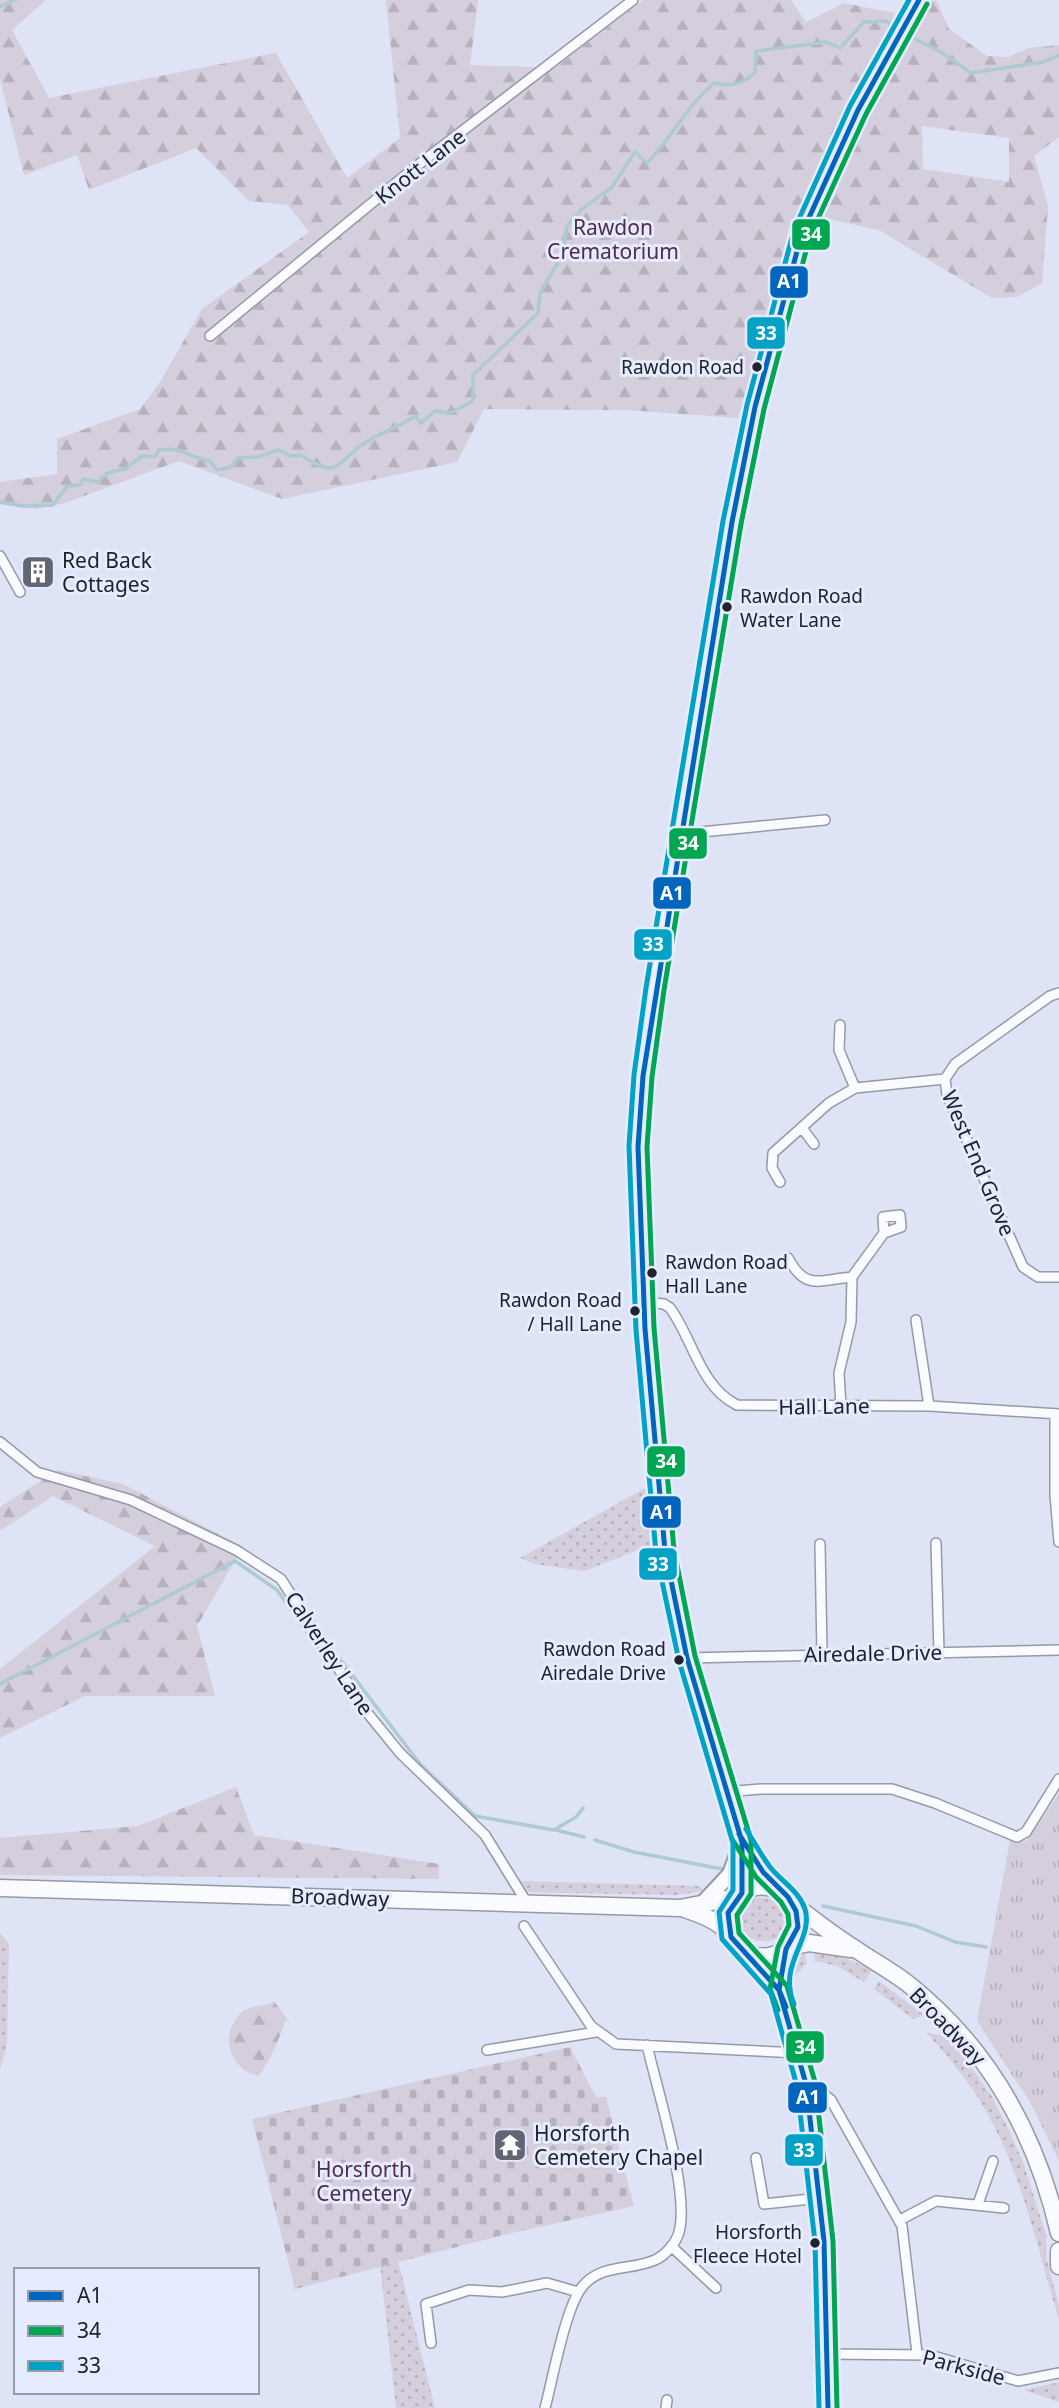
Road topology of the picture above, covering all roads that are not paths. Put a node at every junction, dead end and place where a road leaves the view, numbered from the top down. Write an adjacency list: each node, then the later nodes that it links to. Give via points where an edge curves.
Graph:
1 (634, 0): 3 (street, Knott Lane, via 418,165)
2 (919, 0): 7 (main road, via 858,110 802,233 732,522)
3 (210, 336)
4 (0, 556): 5 (street)
5 (20, 592)
6 (825, 820): 7 (street)
7 (680, 834): 19 (main road, via 640,1106)
8 (1059, 993): 10 (street, West End Grove, via 955,1065)
9 (840, 1024): 11 (street, via 839,1050)
10 (944, 1079): 11 (street); 18 (street, West End Grove, via 1023,1267 1038,1277)
11 (855, 1088): 12 (street, via 829,1103)
12 (802, 1128): 13 (street); 14 (street, via 771,1157)
13 (814, 1144)
14 (780, 1182)
15 (884, 1233): 17 (street)
16 (788, 1258): 17 (street, via 802,1280)
17 (852, 1277): 21 (street, via 851,1322 839,1373)
18 (1059, 1277)
19 (643, 1302): 21 (street, Hall Lane, via 670,1308 713,1385 731,1402 760,1408); 31 (main road, via 665,1551)
20 (916, 1321): 22 (street)
21 (841, 1406): 22 (street, Hall Lane)
22 (929, 1406): 23 (street, Hall Lane)
23 (1057, 1414): 25 (street)
24 (0, 1442): 38 (street, Calverley Lane, via 37,1472 131,1500 236,1550 281,1578 365,1710 400,1753 485,1835)
25 (1059, 1542)
26 (936, 1543): 29 (street)
27 (820, 1544): 30 (street)
28 (1059, 1650): 29 (street, Airedale Drive)
29 (939, 1652): 30 (street, Airedale Drive)
30 (822, 1654): 31 (street, Airedale Drive)
31 (687, 1658): 33 (main road)
32 (1059, 1779): 33 (street, via 1022,1836 995,1830 892,1789 761,1789)
33 (726, 1795): 34 (main road)
34 (742, 1842): 36 (main road); 37 (main road); 39 (main road, via 730,1874)
35 (0, 1888): 38 (highway, Broadway)
36 (778, 1890): 37 (highway, via 762,1886); 40 (highway)
37 (740, 1895): 39 (highway); 43 (highway, via 729,1913)
38 (527, 1903): 41 (highway, Broadway)
39 (703, 1903): 41 (highway)
40 (793, 1904): 44 (highway, via 798,1927); 45 (highway, Broadway)
41 (680, 1908): 43 (highway, via 707,1917)
42 (524, 1926): 48 (street)
43 (731, 1937): 46 (highway)
44 (786, 1948): 45 (highway, via 810,1943); 46 (highway, via 767,1957); 47 (main road)
45 (857, 1950): 59 (highway, Broadway, via 927,1999 975,2049 1029,2137)
46 (745, 1952): 47 (main road)
47 (779, 1990): 51 (main road)
48 (596, 2032): 49 (street, via 616,2044); 50 (street)
49 (647, 2045): 51 (street); 60 (street, via 682,2201 680,2229)
50 (487, 2050)
51 (798, 2053): 52 (main road)
52 (807, 2091): 55 (main road); 58 (street, via 820,2091 831,2100)
53 (756, 2158): 55 (street, via 764,2204)
54 (993, 2161): 56 (street)
55 (820, 2198): 67 (main road)
56 (978, 2204): 57 (street); 58 (street, via 936,2202)
57 (1004, 2208)
58 (900, 2220): 66 (street)
59 (1059, 2233)
60 (671, 2246): 63 (street); 64 (street, via 656,2260 601,2273)
61 (1059, 2251): 62 (highway)
62 (1059, 2266)
63 (716, 2288)
64 (578, 2292): 65 (street, via 547,2283 502,2292 469,2290 426,2304); 69 (street)
65 (431, 2343)
66 (917, 2353): 67 (street, Parkside); 68 (street, Parkside, via 1018,2381)
67 (827, 2354): 70 (main road)
68 (1059, 2373)
69 (545, 2408)
70 (828, 2408)

